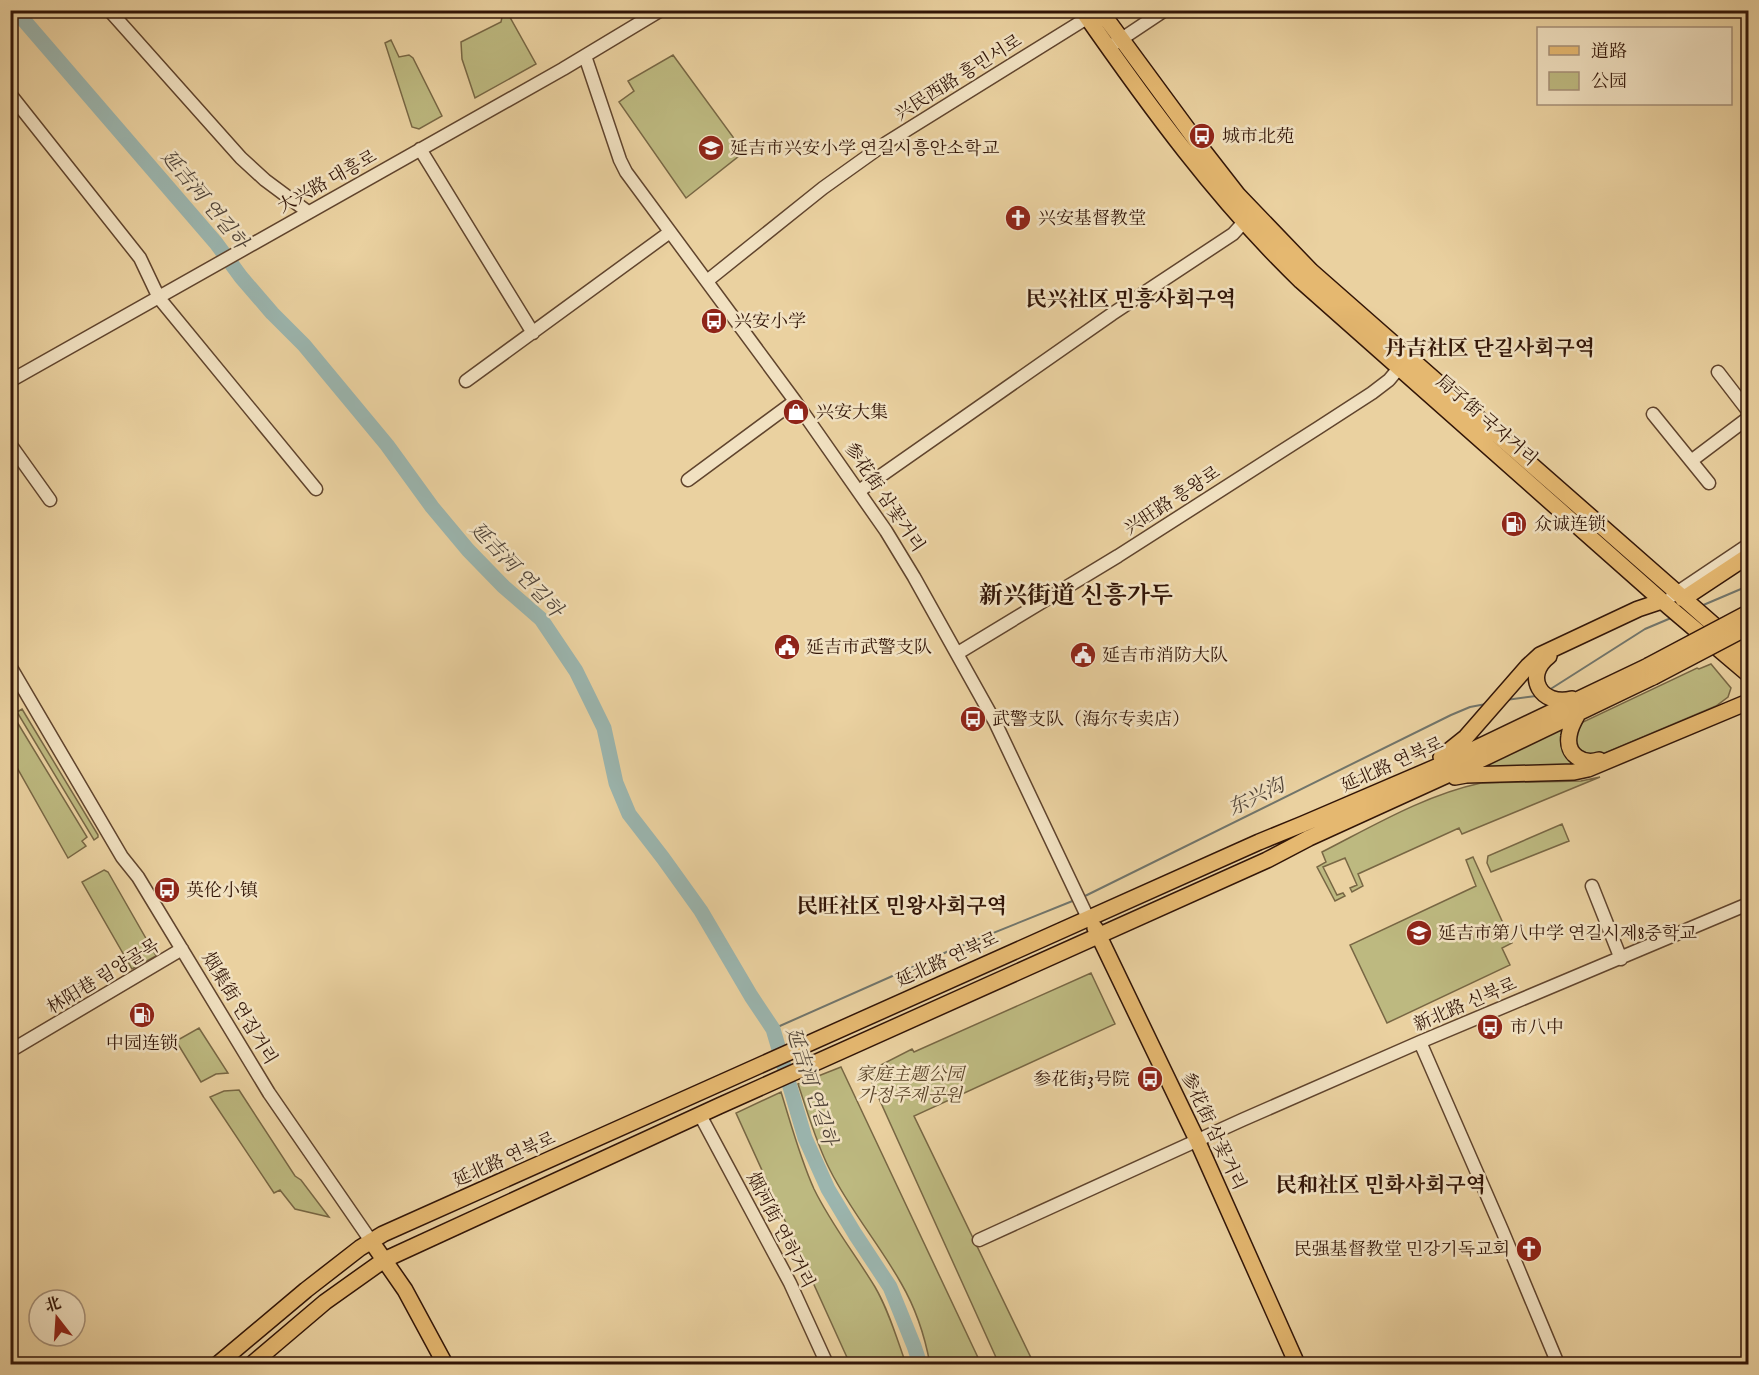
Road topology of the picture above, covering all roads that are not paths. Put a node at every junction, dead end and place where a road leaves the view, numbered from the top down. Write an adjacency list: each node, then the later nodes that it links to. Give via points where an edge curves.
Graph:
1 (109, 10): 9 (street, via 241,158)
2 (661, 10): 6 (street, 大兴路 대흥로)
3 (1165, 10): 5 (street)
4 (1090, 13): 5 (main road, 局子街 국자거리); 12 (street, 兴民西路 흥민서로, via 886,143)
5 (1115, 44): 10 (main road, 局子街 국자거리, via 1192,161); 32 (main road, 局子街 국자거리, via 1238,195 1311,271)
6 (585, 56): 8 (street, 大兴路 대흥로); 11 (street, 参花街 삼꽃거리, via 620,160 632,183)
7 (10, 93): 13 (street, via 140,258)
8 (420, 149): 9 (street, 大兴路 대흥로); 14 (street)
9 (308, 212): 13 (street, 大兴路 대흥로)
10 (1243, 223): 15 (main road, 局子街 국자거리); 28 (street, via 1233,234)
11 (670, 232): 12 (street, 参花街 삼꽃거리); 14 (street)
12 (707, 281): 19 (street, 参花街 삼꽃거리)
13 (163, 296): 17 (street, 大兴路 대흥로); 27 (street)
14 (533, 333): 18 (street)
15 (1399, 368): 33 (main road, 局子街 국자거리); 36 (street, 兴旺路 흥왕로, via 1372,393)
16 (1718, 372): 20 (street)
17 (10, 381)
18 (466, 381)
19 (795, 401): 25 (street); 28 (street, 参花街 삼꽃거리)
20 (1749, 411)
21 (1653, 414): 24 (street)
22 (1749, 418): 24 (street)
23 (10, 444): 29 (street)
24 (1691, 461): 26 (street)
25 (688, 480)
26 (1709, 483)
27 (316, 489)
28 (859, 491): 36 (street, 参花街 삼꽃거리)
29 (50, 500)
30 (1749, 545): 32 (street)
31 (1749, 556): 32 (main road)
32 (1682, 598): 33 (street); 37 (main road, 局子街 국자거리)
33 (1666, 604): 40 (main road, 局子街 국자거리); 41 (main road, via 1547,656 1540,664 1536,675 1541,691 1554,700); 44 (main road, via 1638,609 1540,655)
34 (1749, 613): 39 (main road, 延北路 연북로, bridge)
35 (1749, 627): 39 (main road, 延北路 연북로, bridge)
36 (958, 653): 47 (street, 参花街 삼꽃거리)
37 (1749, 655)
38 (10, 666): 49 (street, 烟集街 연집거리, via 122,857)
39 (1651, 671): 41 (main road, 延北路 연북로); 43 (main road, 延北路 연북로)
40 (1749, 674)
41 (1593, 693): 44 (main road, 延北路 연북로, via 1443,764)
42 (1749, 700): 43 (main road, via 1591,762 1576,758 1569,745 1569,732); 44 (main road, via 1588,769)
43 (1580, 710): 44 (main road, 延北路 연북로, via 1478,761)
44 (1429, 775): 47 (main road, 延北路 연북로); 48 (main road, 延北路 연북로, via 1267,860)
45 (1592, 886): 50 (street)
46 (1749, 904): 50 (street, 新北路 신북로)
47 (1083, 905): 48 (main road, 参花街 삼꽃거리); 56 (main road, 延北路 연북로, via 838,1029)
48 (1096, 936): 53 (main road, 延北路 연북로); 54 (main road, 参花街 삼꽃거리)
49 (182, 950): 52 (street, 林阳巷 림양골목); 56 (street, 烟集街 연집거리, via 269,1093)
50 (1621, 959): 51 (street, 新北路 신북로)
51 (1420, 1042): 54 (street, 新北路 신북로); 64 (street)
52 (10, 1051)
53 (700, 1115): 57 (main road, 延北路 연북로); 61 (street, 烟河街 연하거리, via 789,1283)
54 (1194, 1142): 55 (street, 新北路 신북로); 62 (main road, 参花街 삼꽃거리); 63 (main road, 参花街 삼꽃거리)
55 (979, 1240)
56 (371, 1241): 57 (main road, 烟集街 연집거리); 58 (main road, 延北路 연북로)
57 (384, 1260): 59 (main road, 延北路 연북로, via 326,1302); 60 (main road, 烟集街 연집거리, via 405,1290)
58 (218, 1365)
59 (252, 1365)
60 (445, 1365)
61 (827, 1365)
62 (1288, 1365)
63 (1298, 1365)
64 (1558, 1365)

